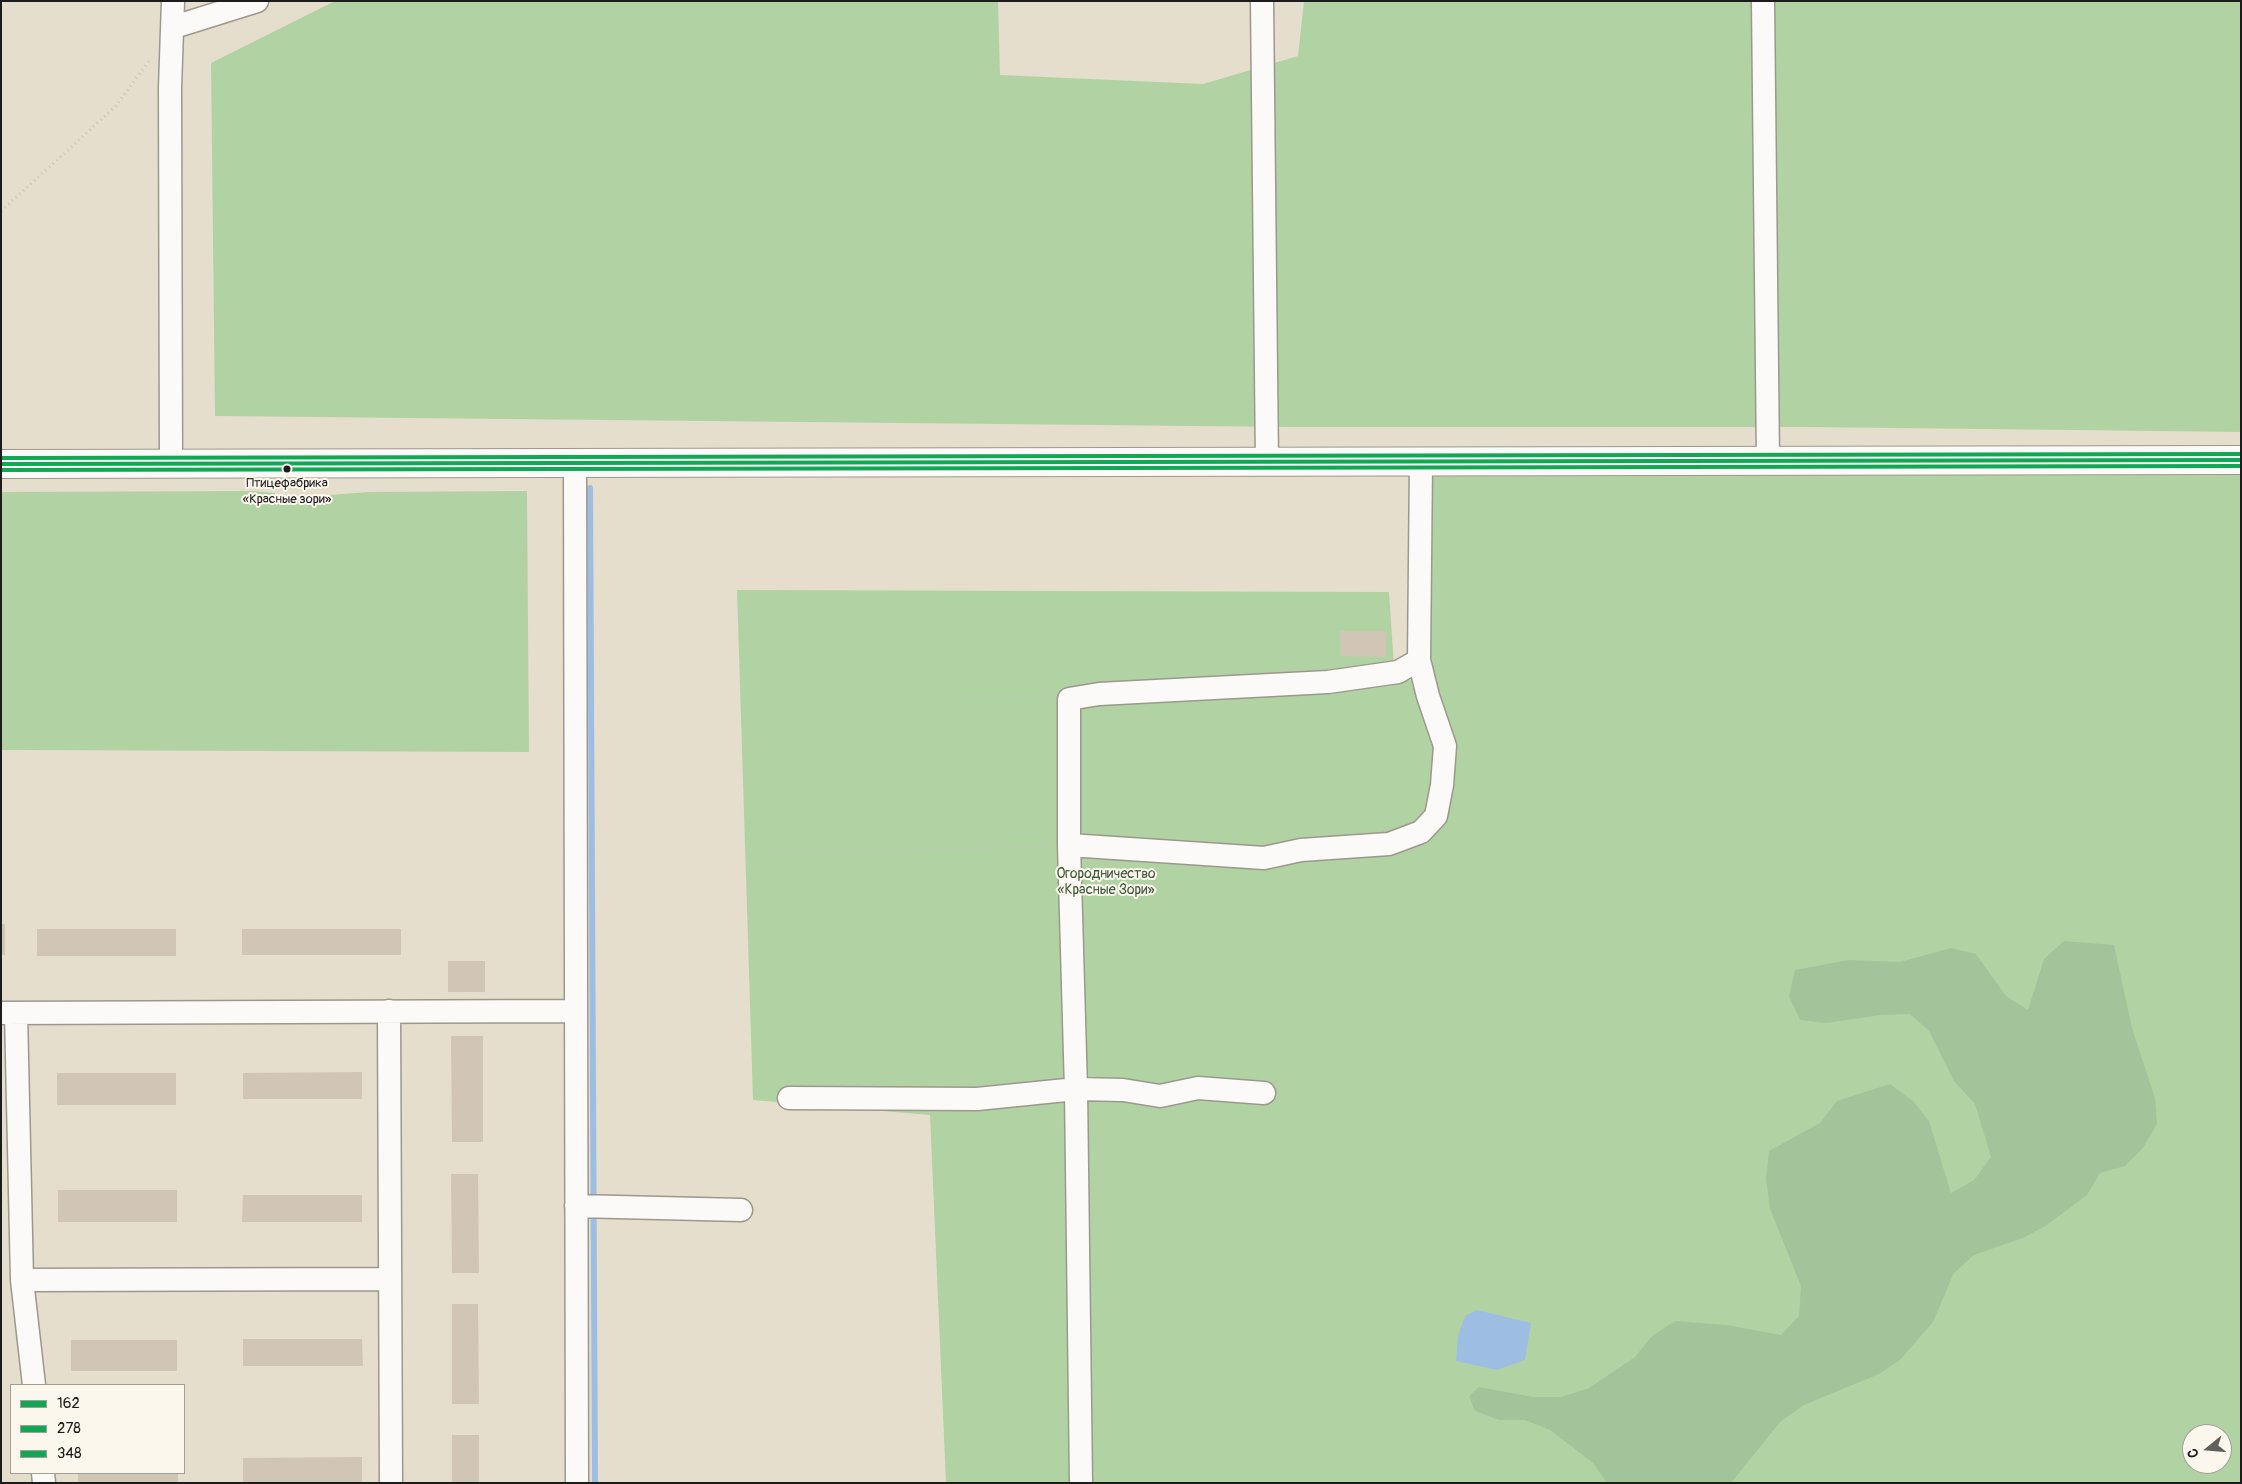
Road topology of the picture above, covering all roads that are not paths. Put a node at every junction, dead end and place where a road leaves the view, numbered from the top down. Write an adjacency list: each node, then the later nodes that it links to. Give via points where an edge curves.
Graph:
1 (173, 1): 5 (street)
2 (257, 1): 5 (street)
3 (1262, 1): 8 (street)
4 (1763, 1): 7 (street)
5 (174, 27): 11 (street, via 170,88)
6 (2241, 460): 7 (main road)
7 (1768, 461): 9 (main road)
8 (1267, 462): 9 (main road); 12 (main road)
9 (1421, 462): 13 (street)
10 (1, 464): 11 (main road)
11 (171, 464): 12 (main road)
12 (575, 464): 15 (street)
13 (1419, 660): 14 (street, via 1398,672 1328,682 1099,694 1069,699); 14 (street, via 1445,746 1436,816 1421,832 1389,844 1301,850 1264,858)
14 (1069, 845): 18 (street)
15 (575, 1011): 16 (street); 21 (street)
16 (389, 1012): 17 (street); 23 (street)
17 (9, 1013): 24 (street)
18 (1076, 1090): 19 (street, via 1123,1090 1160,1096 1198,1088); 20 (street, via 977,1099); 28 (street)
19 (1264, 1093)
20 (789, 1098)
21 (576, 1206): 22 (street); 27 (street)
22 (741, 1210)
23 (390, 1279): 24 (street); 26 (street)
24 (22, 1280): 25 (street)
25 (34, 1384)
26 (391, 1483)
27 (577, 1483)
28 (1081, 1483)

